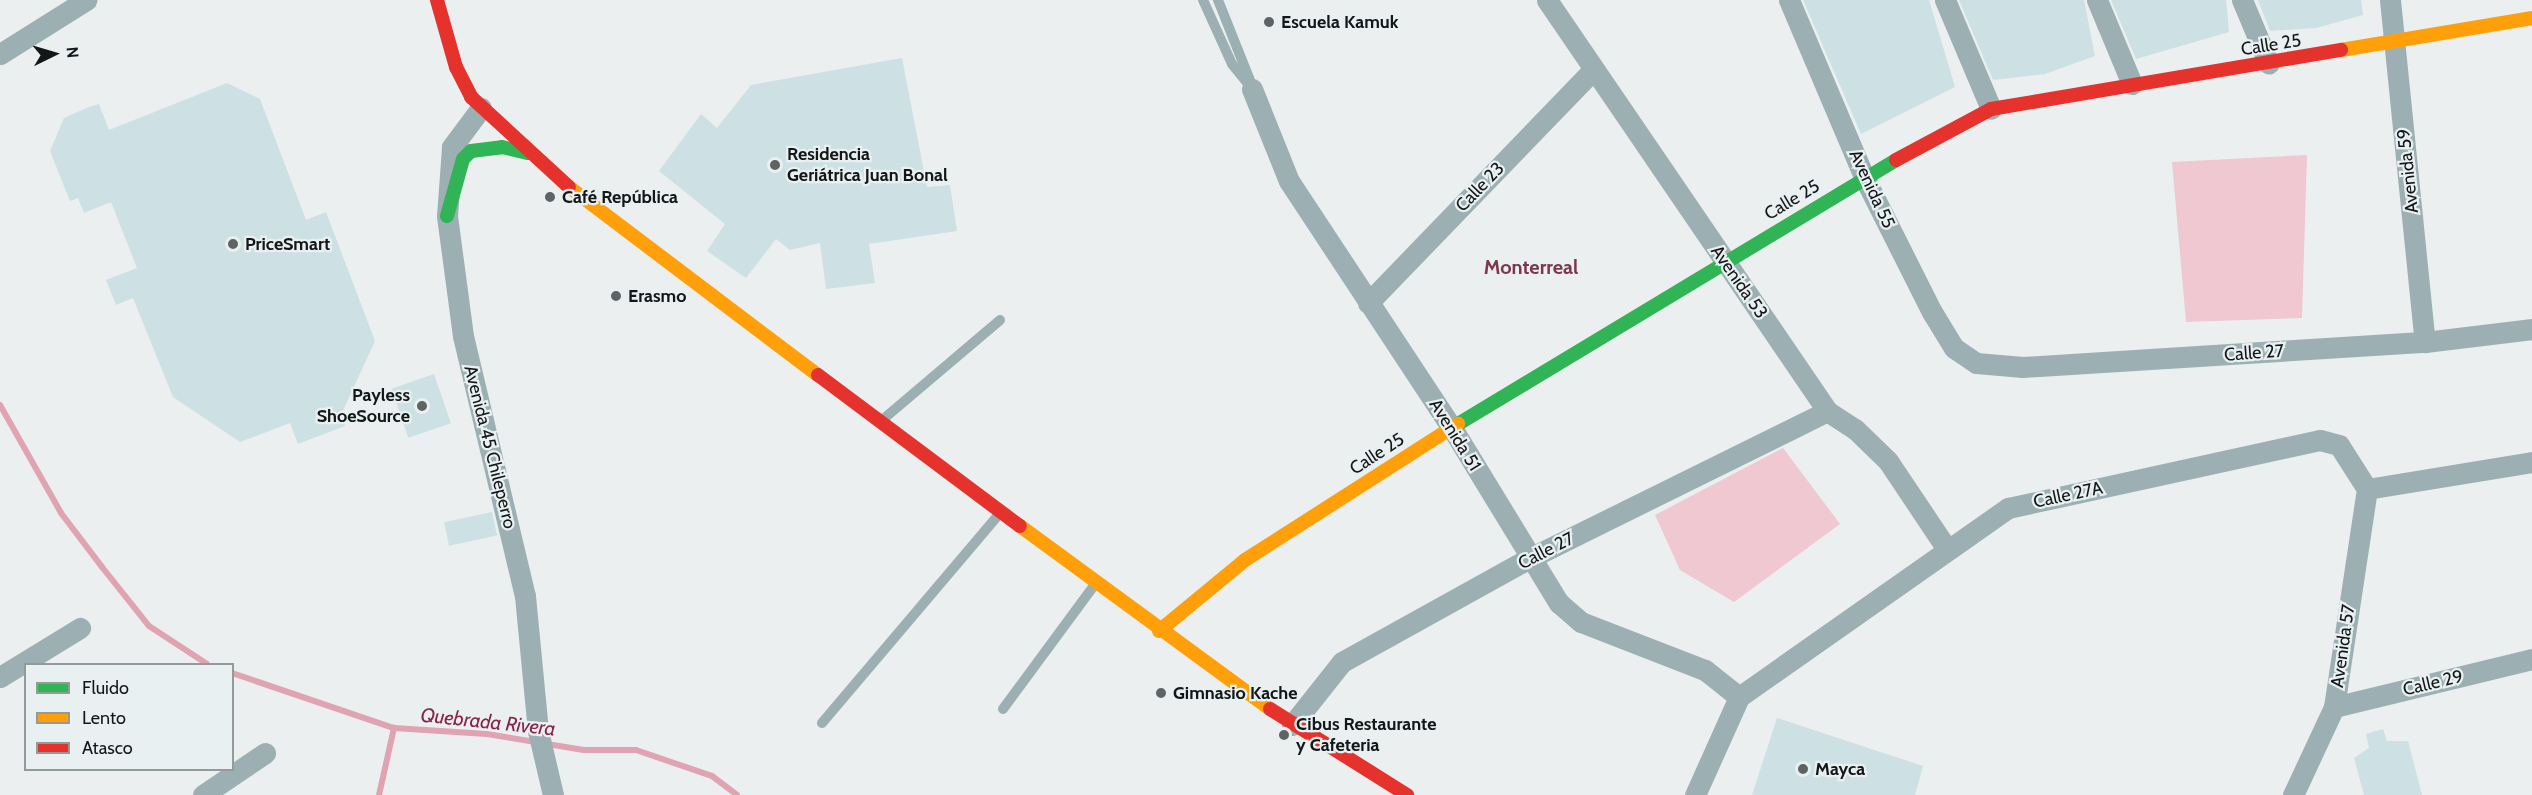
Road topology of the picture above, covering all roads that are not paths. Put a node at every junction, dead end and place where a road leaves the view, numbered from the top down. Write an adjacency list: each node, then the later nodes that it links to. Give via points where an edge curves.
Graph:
1 (86, 0): 15 (street)
2 (437, 0): 20 (street, via 456,67)
3 (1203, 0): 13 (lane, Avenida 51)
4 (1218, 0): 11 (lane, Avenida 51)
5 (1547, 0): 17 (street, Avenida 53)
6 (1789, 0): 23 (street, Avenida 55)
7 (1945, 0): 21 (street)
8 (2097, 0): 18 (street)
9 (2242, 0): 16 (street)
10 (2390, 0): 14 (street, Avenida 59)
11 (1225, 15): 13 (lane); 19 (lane, Avenida 51)
12 (2532, 18): 14 (street, Calle 25)
13 (1211, 21): 19 (lane, Avenida 51, via 1232,64)
14 (2396, 42): 16 (street, Calle 25); 29 (street, Avenida 59)
15 (0, 54)
16 (2269, 64): 18 (street, Calle 25)
17 (1592, 71): 25 (street, Avenida 53); 26 (street, Calle 23)
18 (2132, 84): 21 (street, Calle 25)
19 (1252, 89): 26 (street, Avenida 51, via 1289,181)
20 (481, 108): 22 (street); 24 (street, Avenida 45 Chileperro, via 452,147)
21 (1991, 109): 23 (street, Calle 25)
22 (528, 153): 24 (street, via 502,147 471,151 460,167); 32 (street)
23 (1864, 177): 25 (street, Calle 25); 30 (street, Avenida 55, via 1932,312 1954,348)
24 (447, 216): 51 (street, Avenida 45 Chileperro, via 463,336 525,596 538,731)
25 (1725, 262): 31 (street, Avenida 53); 33 (street, Calle 25)
26 (1368, 303): 33 (street, Avenida 51)
27 (1000, 320): 32 (lane)
28 (2532, 329): 29 (street, Calle 27)
29 (2426, 342): 30 (street, Calle 27, via 2024,367)
30 (1976, 363)
31 (1827, 411): 37 (street, Avenida 53, via 1856,429 1888,462); 38 (street, Calle 27)
32 (879, 423): 36 (street)
33 (1452, 428): 38 (street, Avenida 51); 41 (street, Calle 25, via 1245,560)
34 (2532, 462): 35 (street)
35 (2367, 489): 37 (street, Calle 27A, via 2339,445 2320,440 2008,508); 45 (street, Avenida 57)
36 (999, 514): 39 (street); 47 (lane)
37 (1947, 549): 44 (street, Calle 27A)
38 (1530, 558): 44 (street, Avenida 51, via 1559,603 1581,622 1706,670); 48 (street, Calle 27, via 1342,662)
39 (1095, 584): 41 (street); 46 (lane)
40 (80, 628): 43 (street)
41 (1159, 632): 48 (street)
42 (2532, 659): 45 (street, Calle 29)
43 (0, 677)
44 (1740, 697): 53 (street, Calle 27A)
45 (2334, 707): 54 (street, Avenida 57)
46 (1003, 709)
47 (822, 723)
48 (1292, 725): 52 (street)
49 (266, 753): 50 (street)
50 (203, 795)
51 (553, 795)
52 (1407, 795)
53 (1695, 795)
54 (2293, 795)

